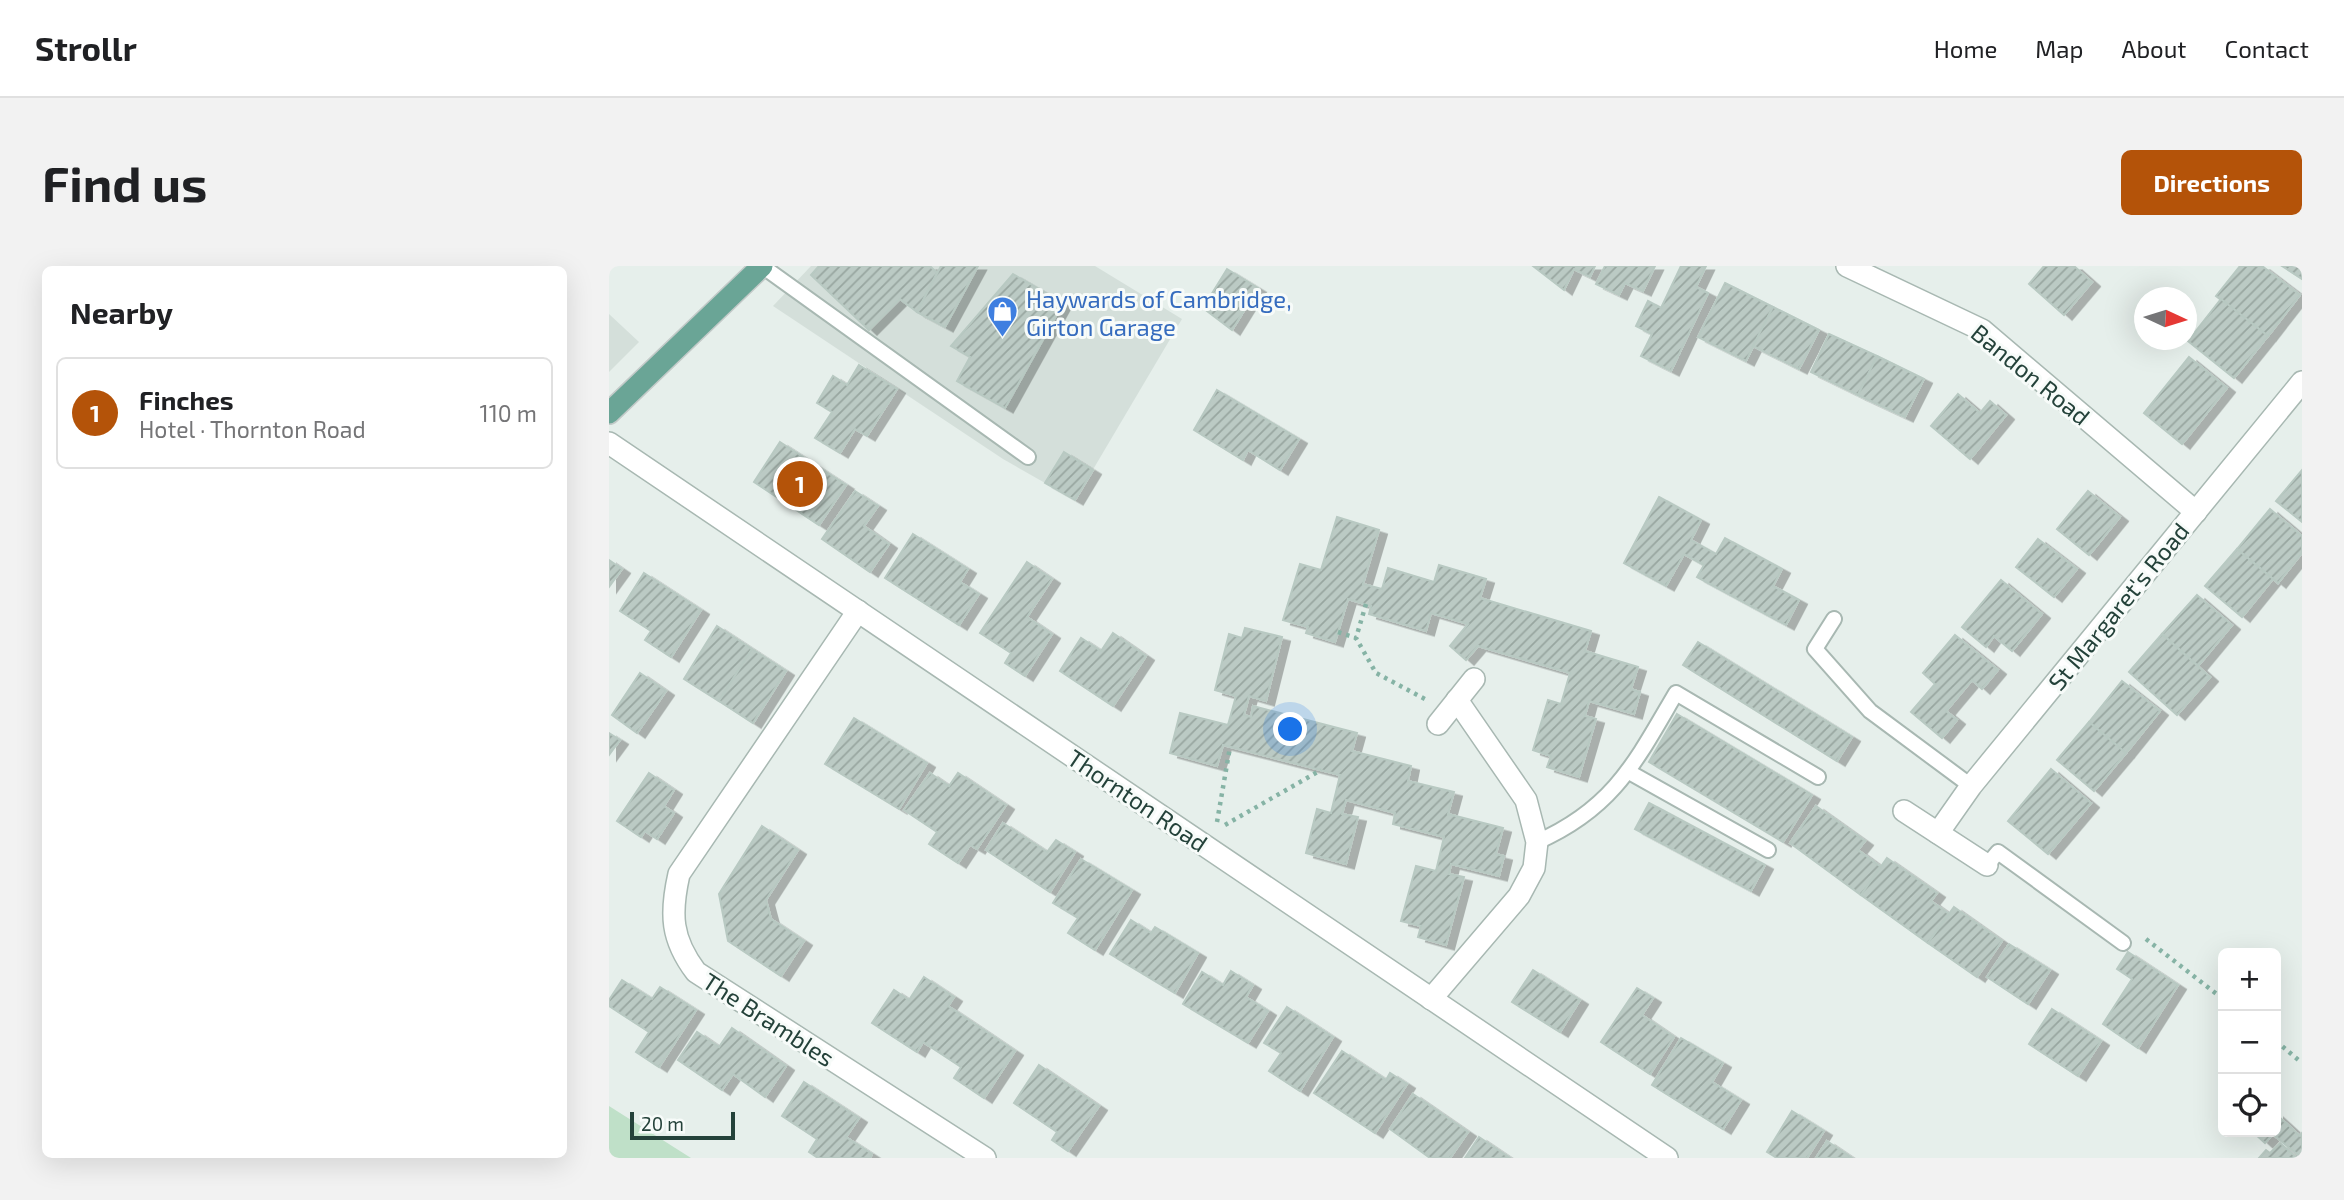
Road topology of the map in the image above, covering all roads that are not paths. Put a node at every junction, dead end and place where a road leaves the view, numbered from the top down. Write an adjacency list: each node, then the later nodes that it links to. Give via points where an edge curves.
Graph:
1 (762, 266): 4 (main road); 6 (lane)
2 (1847, 266): 7 (street, Bandon Road, via 1982,330)
3 (2302, 382): 7 (street, St Margaret's Road)
4 (609, 413)
5 (609, 443): 8 (street, Thornton Road)
6 (1028, 457)
7 (2196, 512): 13 (street, St Margaret's Road)
8 (858, 611): 20 (street, Thornton Road); 21 (street, The Brambles, via 679,874 673,901 674,929 682,953 696,972)
9 (1834, 619): 13 (lane, via 1815,649 1870,711)
10 (1473, 679): 16 (street, via 1447,712 1526,800)
11 (1629, 772): 12 (lane, via 1677,693); 16 (lane, via 1601,804); 17 (lane)
12 (1818, 777)
13 (1971, 786): 15 (street, St Margaret's Road)
14 (1904, 811): 15 (street)
15 (1938, 833): 18 (street)
16 (1537, 842): 20 (street, via 1534,868 1519,896)
17 (1768, 850)
18 (1987, 865): 19 (lane, via 1998,852)
19 (2123, 943)
20 (1431, 999): 22 (street, Thornton Road)
21 (985, 1158)
22 (1667, 1158)

